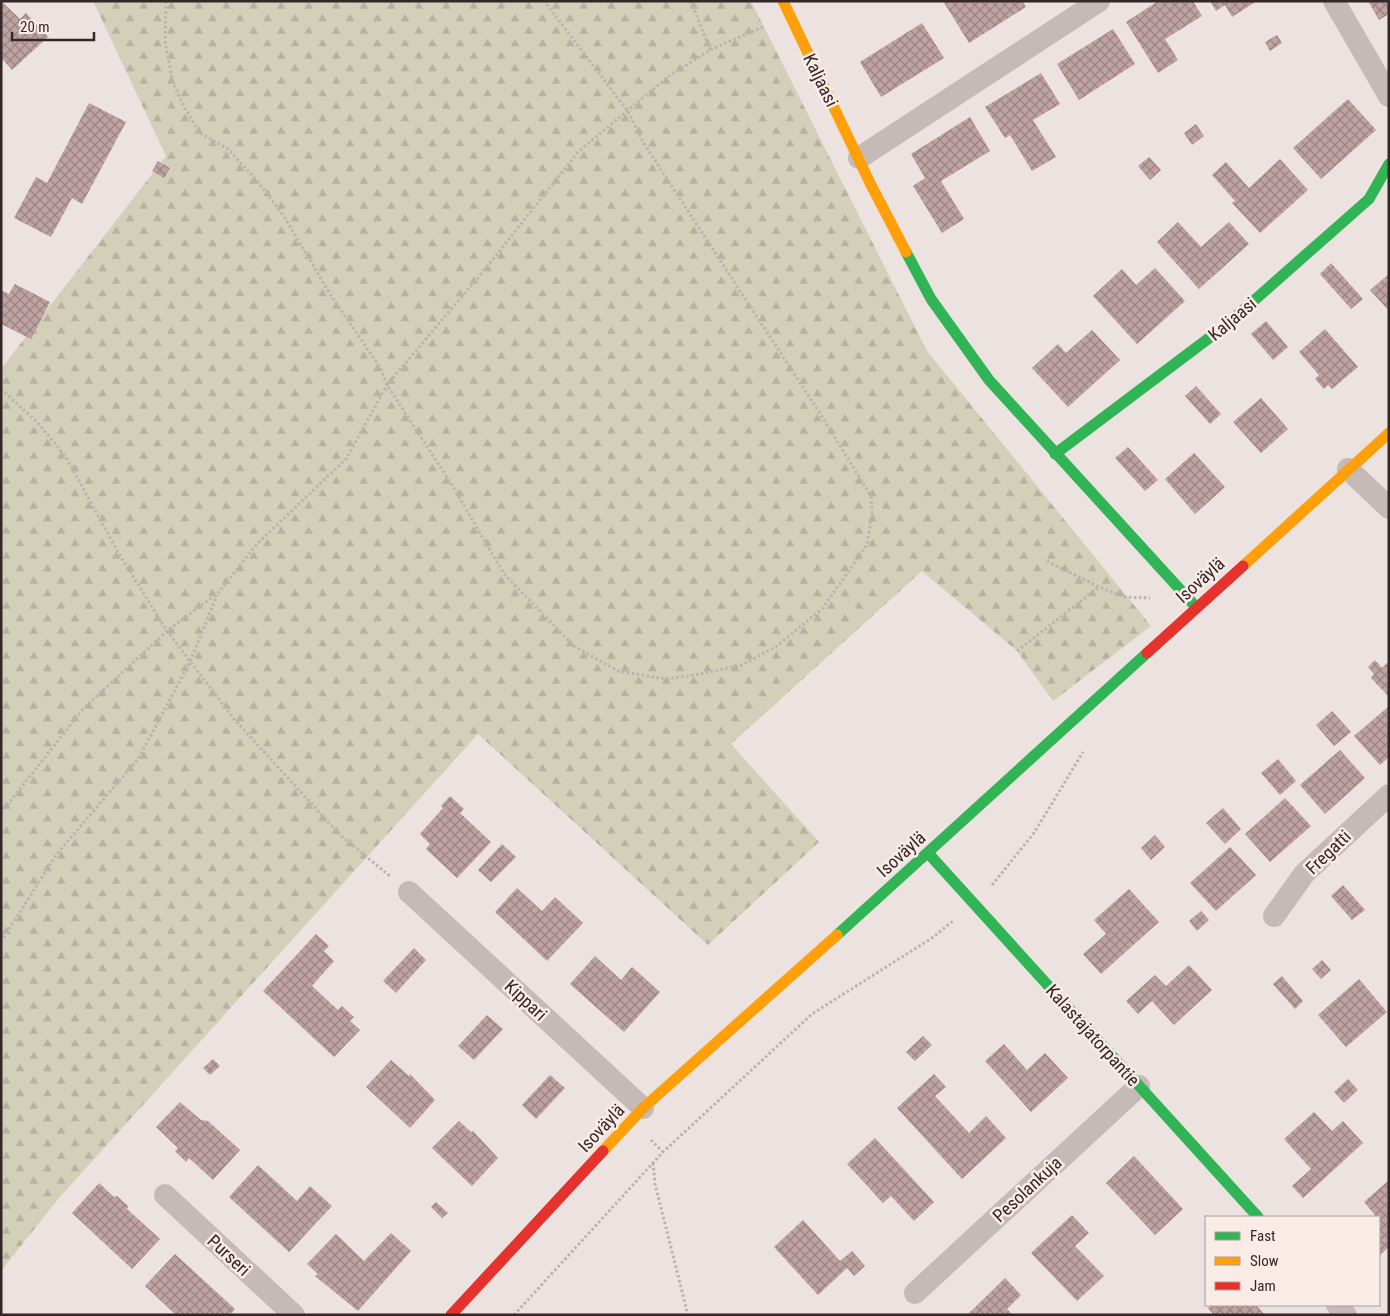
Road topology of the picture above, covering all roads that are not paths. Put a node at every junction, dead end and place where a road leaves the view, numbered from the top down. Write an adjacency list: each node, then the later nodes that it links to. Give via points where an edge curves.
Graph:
1 (783, 1): 5 (street, Kaljaasi)
2 (1099, 1): 5 (street)
3 (1334, 1): 4 (street)
4 (1389, 96)
5 (859, 158): 8 (street, Kaljaasi, via 931,299 989,380)
6 (1389, 164): 8 (street, Kaljaasi, via 1369,199 1232,320)
7 (1389, 433): 9 (street, Isoväylä)
8 (1055, 454): 11 (street, Kaljaasi)
9 (1348, 469): 10 (street); 11 (street, Isoväylä)
10 (1389, 508)
11 (1196, 607): 13 (street, Isoväylä)
12 (1389, 795): 15 (street, Fregatti, via 1304,874)
13 (928, 852): 16 (street, Kalastajatorpantie); 17 (street, Isoväylä)
14 (409, 892): 17 (street, Kippari)
15 (1274, 916)
16 (1139, 1086): 19 (street, Kalastajatorpantie); 20 (street, Pesolankuja)
17 (643, 1108): 22 (street, Isoväylä)
18 (165, 1195): 21 (street, Purseri)
19 (1257, 1216)
20 (915, 1293)
21 (294, 1315)
22 (451, 1315)

